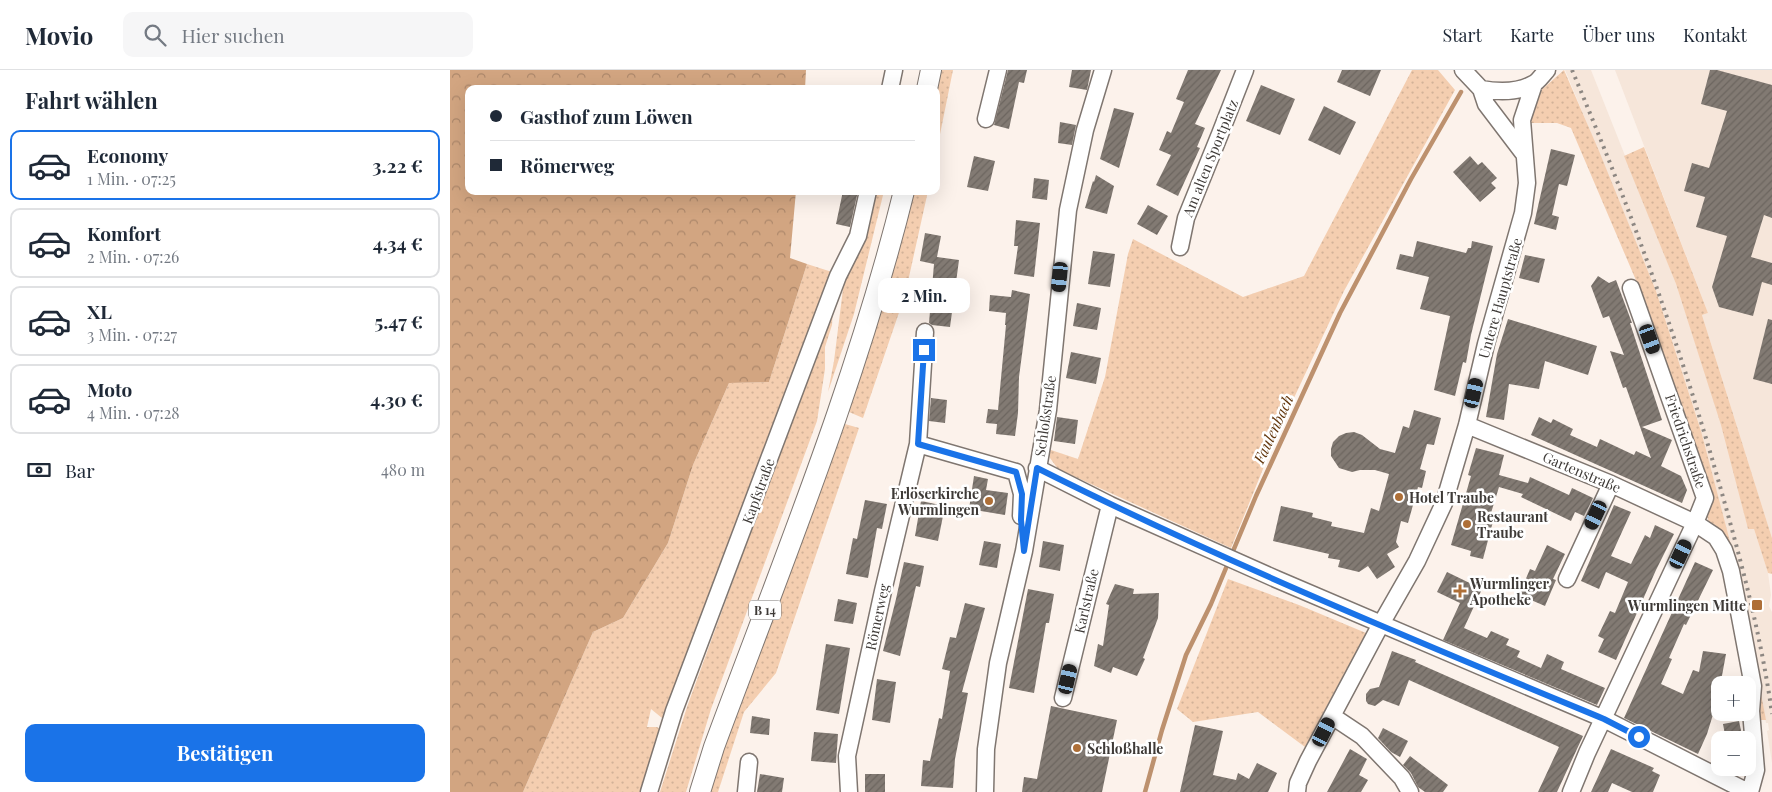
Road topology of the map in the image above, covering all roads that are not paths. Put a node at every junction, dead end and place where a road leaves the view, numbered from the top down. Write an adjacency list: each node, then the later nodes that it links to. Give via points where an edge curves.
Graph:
1 (894, 70): 9 (street)
2 (931, 70): 10 (main road)
3 (998, 70): 12 (street)
4 (1103, 70): 21 (street, Schloßstraße, via 1085,130 1068,210 1048,410)
5 (1244, 70): 16 (street, Am alten Sportplatz, via 1186,218)
6 (1463, 70): 11 (street)
7 (1548, 70): 8 (street)
8 (1534, 84): 11 (street, via 1513,91); 13 (street, Untere Hauptstraße, via 1522,120)
9 (891, 85)
10 (928, 85)
11 (1481, 89): 13 (street, via 1486,104)
12 (986, 119)
13 (1524, 154): 19 (street, Untere Hauptstraße, via 1527,183 1524,213 1486,344)
14 (867, 195): 32 (street, Kapfstraße, via 858,236 838,276 674,711)
15 (903, 195): 33 (main road, B 14, via 878,292 840,406)
16 (1180, 247)
17 (1631, 288): 24 (street, Friedrichstraße, via 1705,498)
18 (925, 332): 20 (street, Römerweg)
19 (1467, 425): 22 (street, Gartenstraße); 27 (street, Untere Hauptstraße, via 1444,503 1417,561)
20 (918, 444): 25 (street, via 1016,472 1022,494); 35 (street, Römerweg, via 847,756)
21 (1037, 468): 23 (street); 25 (street, Schloßstraße)
22 (1610, 484): 24 (street, Gartenstraße); 26 (street)
23 (1110, 505): 27 (street); 28 (street, Karlstraße)
24 (1696, 522): 30 (street, Friedrichstraße); 40 (street, via 1716,537 1731,571 1753,686 1751,711 1756,770)
25 (1024, 551): 36 (street, Schloßstraße, via 998,663 986,748)
26 (1567, 579)
27 (1381, 624): 29 (street, Untere Hauptstraße); 30 (street)
28 (1063, 698)
29 (1332, 716): 37 (street, Untere Hauptstraße, via 1298,783); 38 (street, via 1362,736 1402,778)
30 (1604, 719): 39 (street, Friedrichstraße); 40 (street)
31 (748, 762): 34 (street)
32 (649, 792)
33 (700, 792)
34 (746, 792)
35 (849, 792)
36 (985, 792)
37 (1297, 792)
38 (1410, 792)
39 (1571, 792)
40 (1749, 792)

